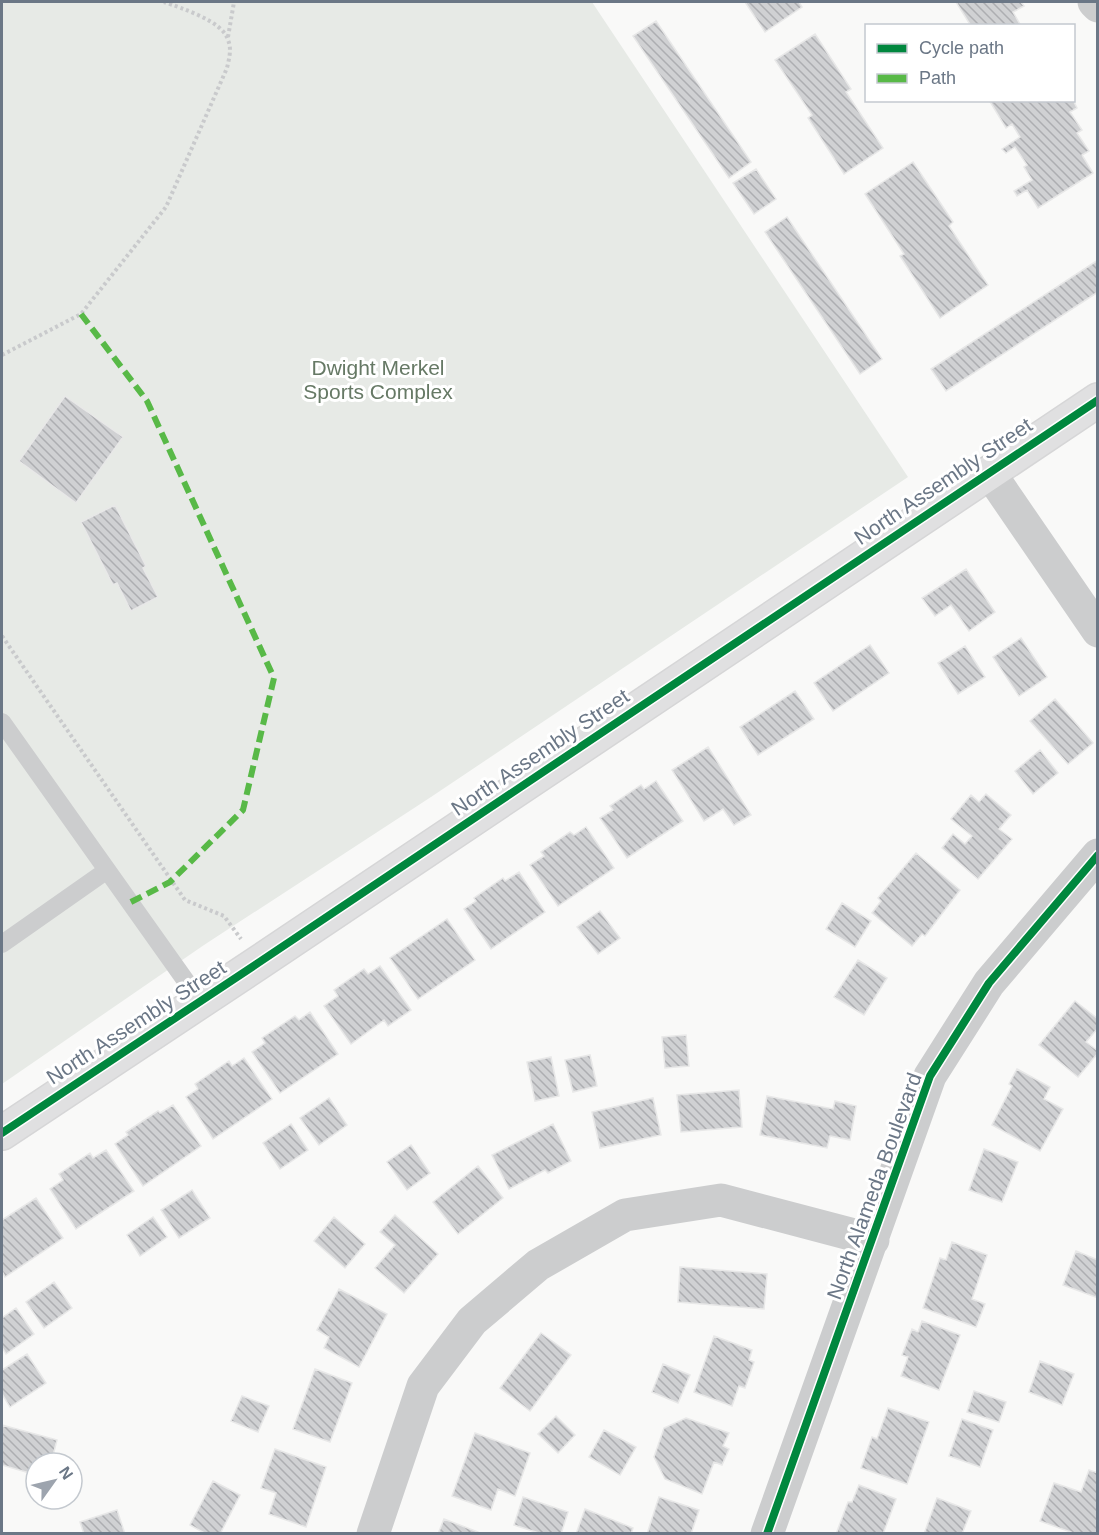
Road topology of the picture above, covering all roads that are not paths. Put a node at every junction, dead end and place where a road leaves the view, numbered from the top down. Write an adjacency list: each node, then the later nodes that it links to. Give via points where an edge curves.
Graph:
1 (1094, 2): 2 (street)
2 (1098, 6)
3 (1098, 400): 4 (main road, North Assembly Street)
4 (989, 472): 5 (street); 10 (main road, North Assembly Street)
5 (1098, 631)
6 (2, 722): 8 (lane)
7 (1098, 855): 12 (street, North Alameda Boulevard, via 989,983 930,1076)
8 (106, 871): 9 (lane); 10 (lane)
9 (2, 944)
10 (200, 1001): 11 (main road, North Assembly Street)
11 (2, 1133)
12 (873, 1240): 13 (street, via 721,1200 625,1215 538,1265 472,1321 423,1386); 14 (street, North Alameda Boulevard)
13 (373, 1533)
14 (767, 1533)

